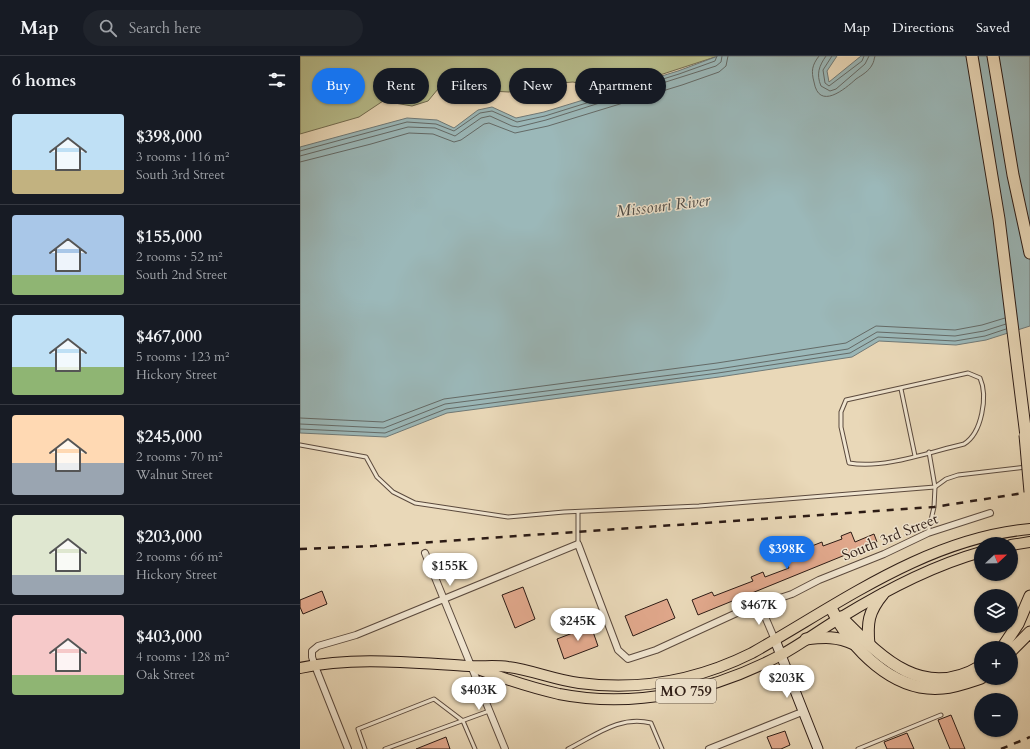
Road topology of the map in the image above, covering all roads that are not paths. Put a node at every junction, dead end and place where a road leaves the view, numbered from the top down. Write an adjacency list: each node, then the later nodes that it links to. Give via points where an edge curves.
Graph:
1 (972, 56): 5 (highway, via 999,219)
2 (992, 56): 3 (highway)
3 (1030, 253)
4 (901, 389): 7 (lane, via 968,373 980,378 980,420 970,440 964,444); 9 (lane); 9 (lane, via 846,400 841,412 841,426 847,458 849,463 860,465)
5 (1025, 435): 8 (highway, bridge); 12 (highway, bridge)
6 (300, 446): 13 (lane, via 366,457 377,478 393,492 415,503 508,517)
7 (929, 452): 9 (lane); 11 (lane)
8 (1030, 454)
9 (915, 456)
10 (1030, 466): 11 (lane, via 958,475 946,479)
11 (935, 487): 13 (lane); 16 (lane)
12 (1030, 492)
13 (578, 513): 18 (lane)
14 (990, 513): 16 (street, South 3rd Street)
15 (1030, 529): 26 (main road, MO 759, via 988,536 927,556 891,573)
16 (928, 533): 25 (street, South 3rd Street, via 792,594)
17 (1030, 542): 19 (main road)
18 (578, 544): 24 (street); 25 (street, South 3rd Street, via 618,650 628,659)
19 (1018, 544)
20 (425, 553): 24 (street)
21 (974, 554): 22 (main road, MO 759, via 927,571)
22 (883, 594): 27 (main road, MO 759); 34 (highway, via 873,606 869,618)
23 (1030, 596): 31 (highway, via 1018,624)
24 (443, 600): 36 (street, via 356,635 318,646 312,651); 37 (street)
25 (760, 605): 30 (street)
26 (831, 608): 27 (highway); 30 (main road, MO 759)
27 (839, 619): 29 (main road, MO 759); 33 (highway); 34 (highway)
28 (1030, 632): 32 (highway)
29 (806, 639): 33 (highway, via 830,636); 35 (main road, MO 759)
30 (775, 640): 35 (street); 37 (main road, MO 759, via 729,664 702,674 641,685 578,683 507,667)
31 (1007, 641)
32 (1018, 644)
33 (855, 645): 40 (highway, via 883,670 902,681 920,687 942,688)
34 (869, 645): 39 (highway, via 896,667 914,674 934,678 956,676)
35 (781, 654): 37 (main road, MO 759, via 730,678 693,690 657,697 592,698 559,694); 42 (street)
36 (315, 666): 37 (main road, MO 759, via 410,662); 38 (main road, MO 759); 45 (street)
37 (470, 666): 41 (street)
38 (300, 668)
39 (974, 670)
40 (974, 680)
41 (489, 711): 44 (lane); 49 (street)
42 (802, 712): 52 (street); 53 (street)
43 (941, 715): 54 (lane)
44 (463, 721): 46 (lane, via 434,700 358,729); 47 (lane); 48 (lane)
45 (348, 749)
46 (365, 749)
47 (385, 749)
48 (475, 749)
49 (505, 749)
50 (568, 749): 51 (lane, via 617,723 631,721 651,723)
51 (662, 749)
52 (709, 749)
53 (818, 749)
54 (858, 749)

